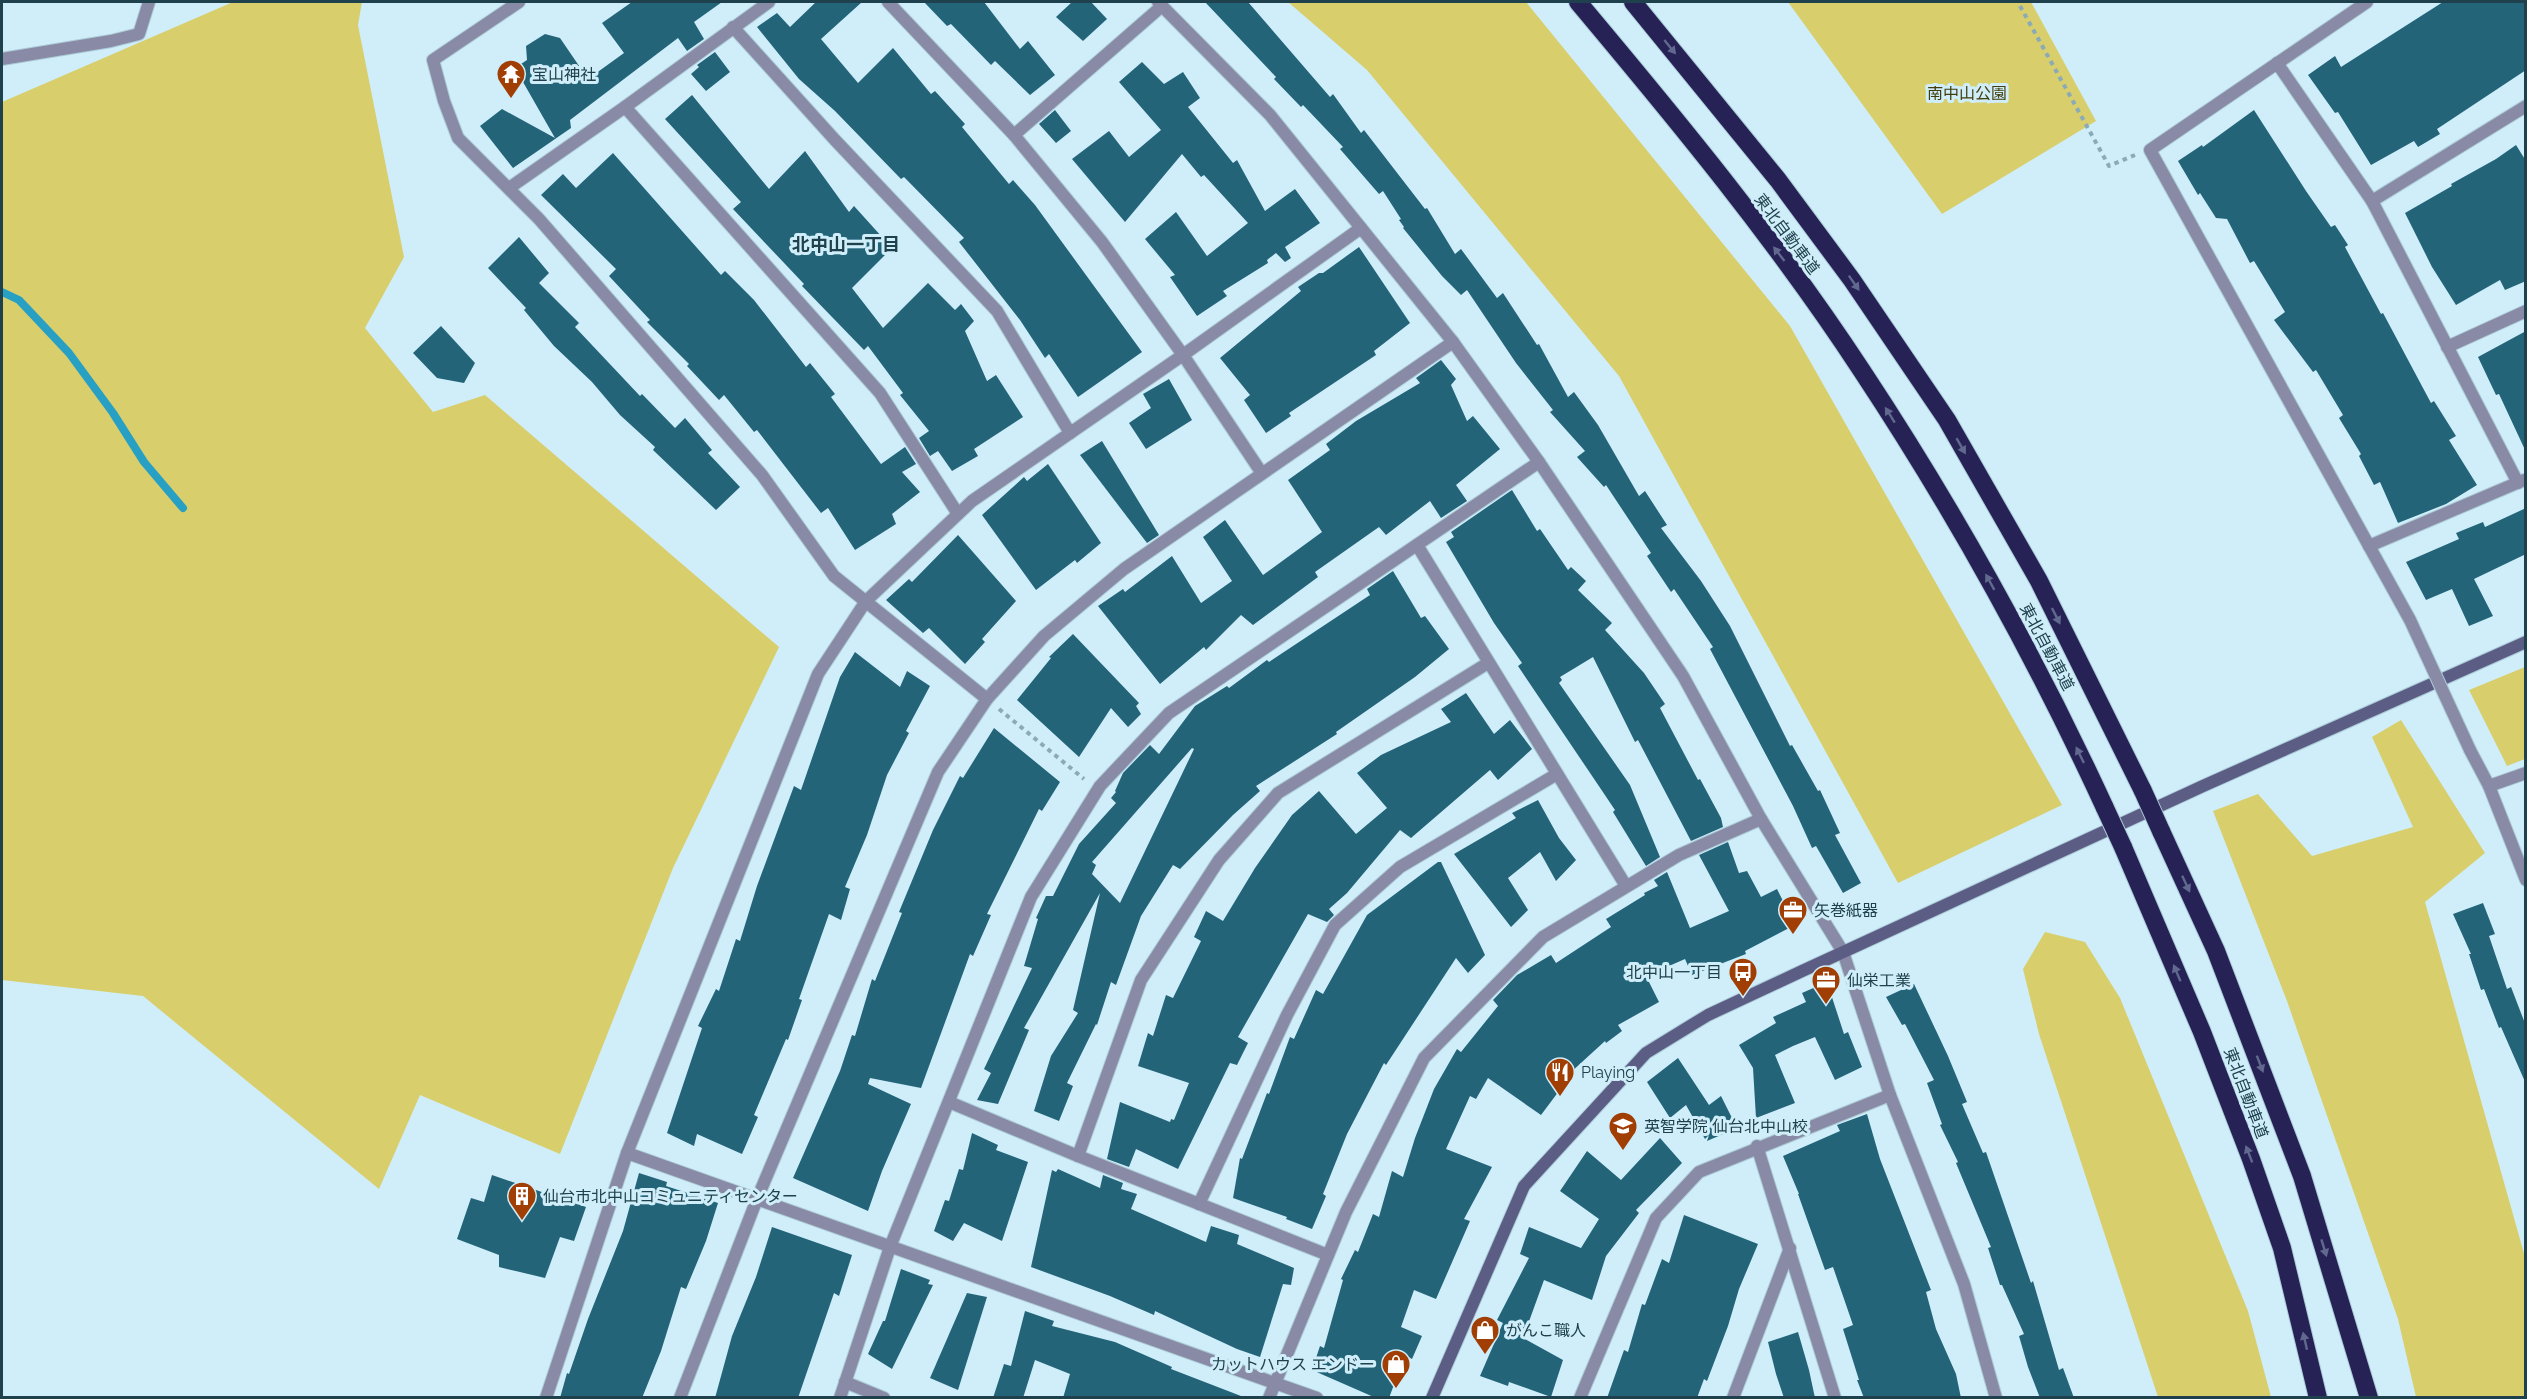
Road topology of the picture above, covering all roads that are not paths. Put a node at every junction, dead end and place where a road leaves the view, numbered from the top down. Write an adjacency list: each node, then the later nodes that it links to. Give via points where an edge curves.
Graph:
1 (149, 2): 10 (street, via 139,34)
2 (519, 2): 15 (street, via 433,60 458,138)
3 (769, 2): 9 (street)
4 (888, 2): 14 (street)
5 (1578, 2): 63 (highway, 東北自動車道, one-way to 5, bridge, via 2282,1248 2202,1032 2105,808 2023,643 1971,547 1862,370 1793,272)
6 (1633, 2): 64 (highway, 東北自動車道, one-way to 64, bridge, via 1785,189 1852,280 1947,420 2039,581 2143,791 2216,951 2302,1176)
7 (2367, 2): 11 (street)
8 (1160, 4): 14 (street); 17 (street, via 1270,115)
9 (733, 27): 13 (street); 22 (street, via 997,311)
10 (2, 59)
11 (2277, 63): 16 (street); 28 (street, via 2150,150)
12 (2526, 106): 16 (street)
13 (625, 107): 15 (street); 26 (street, via 880,393)
14 (1014, 135): 21 (street, via 1102,242)
15 (509, 188): 29 (street, via 762,475 834,576)
16 (2372, 201): 20 (street)
17 (1361, 228): 19 (street); 21 (street)
18 (2526, 311): 20 (street)
19 (1453, 342): 23 (street); 24 (street)
20 (2447, 346): 25 (street)
21 (1183, 355): 22 (street); 24 (street)
22 (1070, 433): 26 (street)
23 (1539, 462): 27 (street); 36 (street, via 1683,676)
24 (1261, 472): 32 (street, via 1124,569 1044,636)
25 (2522, 482): 28 (street)
26 (958, 514): 29 (street)
27 (1417, 546): 31 (street); 41 (street, via 1169,713 1098,790 1031,897)
28 (2369, 546): 35 (street, bridge, via 2410,620)
29 (866, 602): 32 (street); 43 (street, via 818,674)
30 (2526, 642): 39 (street)
31 (1488, 663): 34 (street); 44 (street, via 1278,793 1219,860 1142,980)
32 (987, 699): 45 (street, via 938,772)
33 (2526, 773): 35 (street)
34 (1557, 774): 38 (street); 46 (street, via 1400,867 1335,925 1287,1015)
35 (2489, 786): 37 (street)
36 (1761, 819): 38 (street, via 1679,855); 39 (street)
37 (2526, 880)
38 (1626, 886): 49 (street, via 1543,937 1424,1058)
39 (1843, 952): 40 (street); 58 (street, via 1708,1015 1646,1053 1524,1186)
40 (1890, 1095): 42 (street); 62 (street, via 1964,1284)
41 (949, 1102): 44 (street); 47 (street)
42 (1757, 1146): 48 (street); 59 (street, via 1699,1172 1656,1218)
43 (627, 1153): 45 (street); 52 (street)
44 (1078, 1156): 46 (street)
45 (757, 1199): 47 (street); 53 (street)
46 (1199, 1204): 49 (street)
47 (890, 1247): 50 (street); 51 (street)
48 (1790, 1248): 60 (street); 61 (street)
49 (1328, 1255): 51 (street)
50 (845, 1382): 54 (street); 55 (street)
51 (1275, 1383): 56 (street); 57 (street)
52 (546, 1398)
53 (680, 1398)
54 (840, 1398)
55 (884, 1398)
56 (1269, 1398)
57 (1317, 1398)
58 (1432, 1398)
59 (1580, 1398)
60 (1733, 1398)
61 (1835, 1398)
62 (1996, 1398)
63 (2318, 1398)
64 (2368, 1398)

